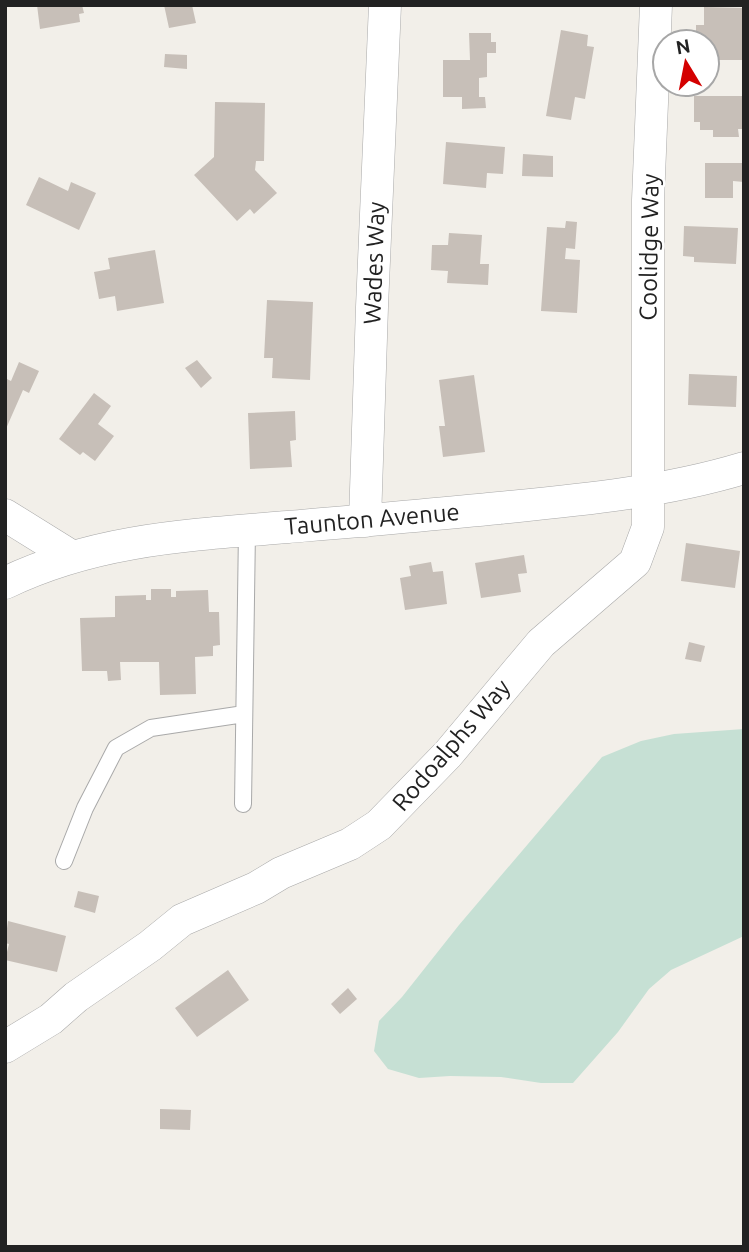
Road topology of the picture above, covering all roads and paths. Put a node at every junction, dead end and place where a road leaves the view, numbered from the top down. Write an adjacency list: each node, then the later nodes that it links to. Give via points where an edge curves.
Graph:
1 (385, 5): 6 (street, Wades Way)
2 (656, 5): 4 (street, Coolidge Way, via 648,200)
3 (744, 468): 4 (street, Taunton Avenue)
4 (648, 489): 6 (street, Taunton Avenue); 13 (street, Rodoalphs Way, via 648,527 635,562 541,643 448,754 379,825 341,848 182,920 51,1019)
5 (5, 515): 8 (street)
6 (365, 522): 7 (street, Taunton Avenue)
7 (247, 530): 8 (street, Taunton Avenue, via 149,539); 10 (lane)
8 (71, 556): 9 (street, Taunton Avenue)
9 (5, 583)
10 (244, 713): 11 (lane); 12 (lane, via 151,727 116,748)
11 (243, 804)
12 (64, 861)
13 (5, 1047)

